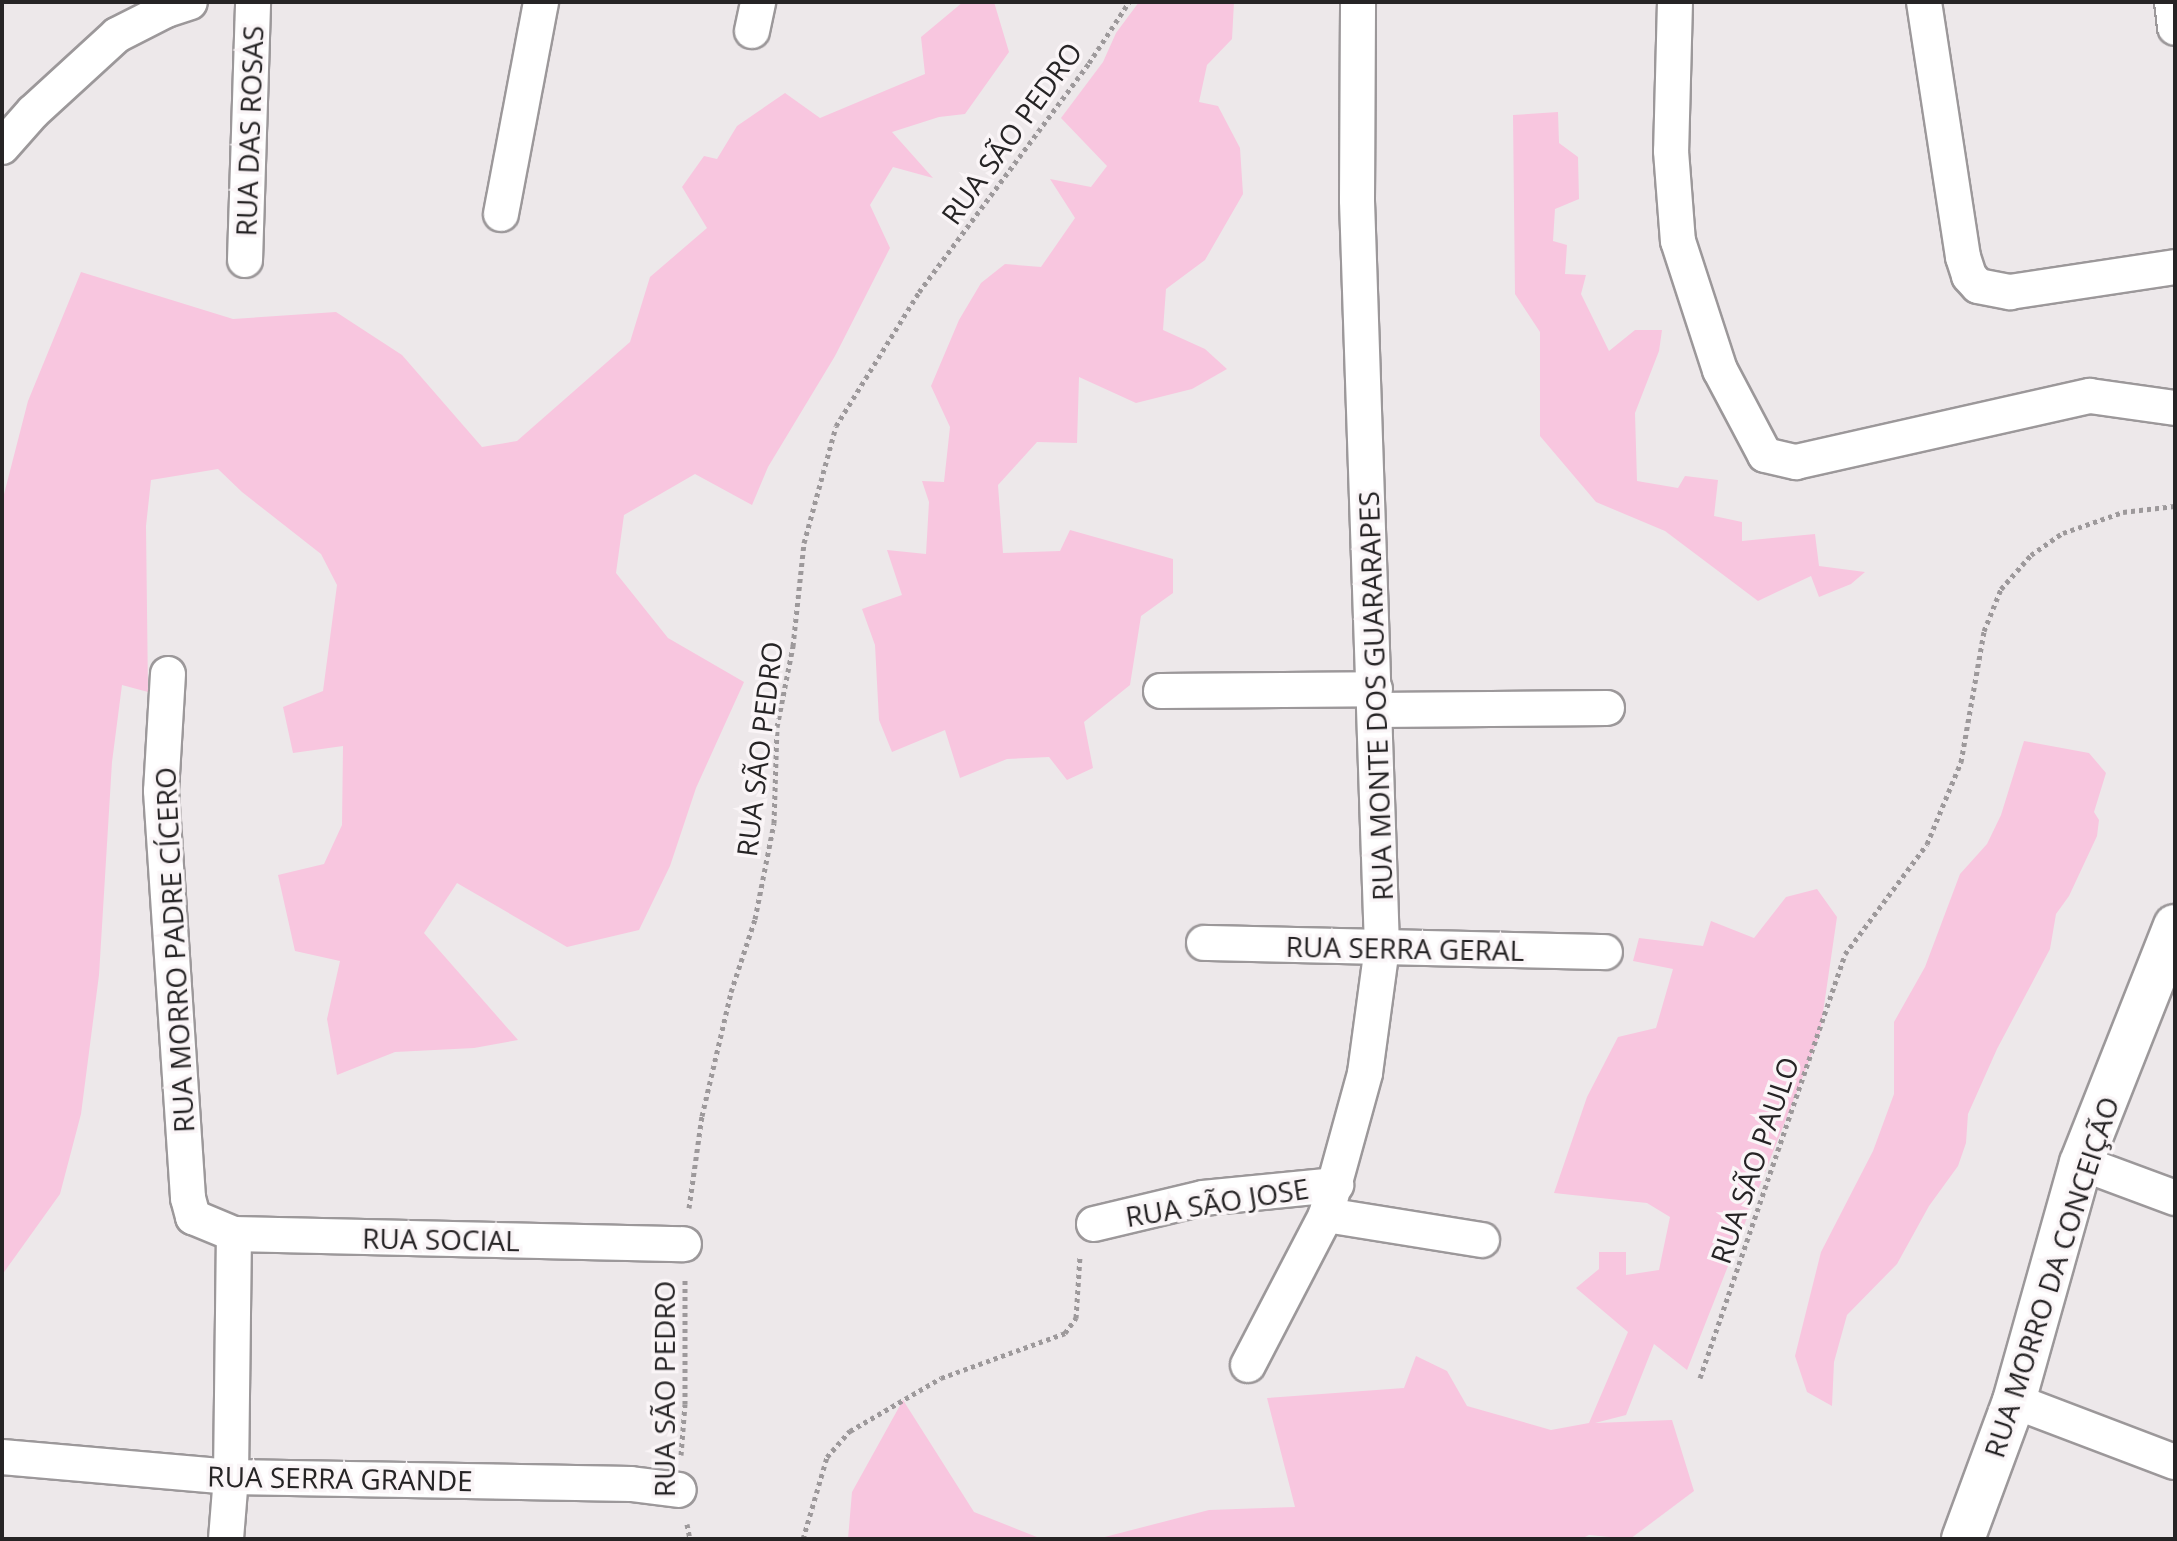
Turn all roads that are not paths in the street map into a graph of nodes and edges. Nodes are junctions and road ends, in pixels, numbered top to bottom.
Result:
1 (190, 2) edge
2 (253, 2) edge
3 (541, 2) edge
4 (1358, 2) edge
5 (1675, 2) edge
6 (1924, 2) edge
7 (2172, 2) edge
8 (2175, 28) edge
9 (2, 147) edge
10 (501, 214) dead end
11 (245, 260) dead end
12 (2175, 267) edge
13 (2175, 408) edge
14 (168, 674) dead end
15 (1161, 691) dead end
16 (1375, 699) junction
17 (1607, 708) dead end
18 (2175, 926) edge
19 (1204, 943) dead end
20 (1382, 947) junction
21 (1605, 952) dead end
22 (2081, 1163) junction
23 (2175, 1198) edge
24 (1331, 1200) junction
25 (200, 1221) joint
26 (1094, 1224) road end
27 (234, 1234) junction
28 (1482, 1240) dead end
29 (684, 1244) road end
30 (1248, 1365) dead end
31 (2014, 1401) junction
32 (2, 1457) edge
33 (2175, 1462) edge
34 (231, 1477) junction
35 (679, 1490) road end
36 (226, 1539) edge
37 (1963, 1539) edge

1 - 9 street
2 - 11 street, RUA DAS ROSAS
3 - 10 street
4 - 16 street, RUA MONTE DOS GUARARAPES
5 - 13 street
6 - 12 street
7 - 8 street
14 - 25 street, RUA MORRO PADRE CÍCERO
15 - 16 street
16 - 17 street
16 - 20 street, RUA MONTE DOS GUARARAPES
18 - 22 street, RUA MORRO DA CONCEIÇÃO
19 - 20 street, RUA SERRA GERAL
20 - 21 street, RUA SERRA GERAL
20 - 24 street, RUA MONTE DOS GUARARAPES
22 - 23 street
22 - 31 street, RUA MORRO DA CONCEIÇÃO
24 - 26 street, RUA SÃO JOSE
24 - 28 street, RUA SÃO JOSE
24 - 30 street, RUA MONTE DOS GUARARAPES
25 - 27 street, RUA SOCIAL
27 - 29 street, RUA SOCIAL
27 - 34 street
31 - 33 street
31 - 37 street, RUA MORRO DA CONCEIÇÃO
32 - 34 street, RUA SERRA GRANDE
34 - 35 street, RUA SERRA GRANDE
34 - 36 street

